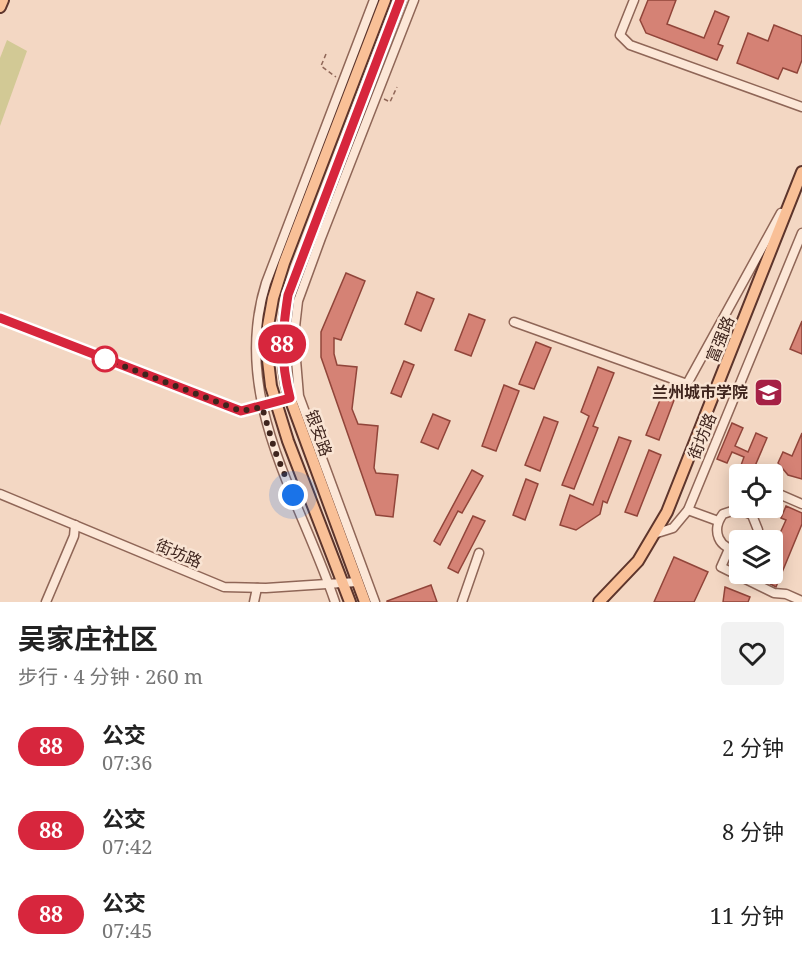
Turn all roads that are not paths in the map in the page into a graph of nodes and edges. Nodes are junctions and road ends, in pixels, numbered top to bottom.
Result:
1 (3, 0) edge
2 (374, 0) edge
3 (385, 0) edge
4 (400, 0) edge
5 (414, 0) edge
6 (634, 0) edge
7 (0, 7) edge
8 (802, 107) edge
9 (802, 171) edge
10 (802, 233) edge
11 (0, 318) edge
12 (514, 322) dead end
13 (294, 397) junction
14 (275, 404) junction
15 (262, 407) junction
16 (0, 494) edge
17 (783, 496) edge
18 (802, 504) edge
19 (688, 510) junction
20 (729, 510) edge
21 (718, 521) junction
22 (75, 525) junction
23 (654, 534) junction
24 (729, 549) joint
25 (479, 553) dead end
26 (729, 571) edge
27 (357, 582) junction
28 (342, 583) junction
29 (329, 584) junction
30 (756, 584) edge
31 (257, 588) junction
32 (802, 601) edge
33 (46, 602) edge
34 (254, 602) edge
35 (335, 602) edge
36 (350, 602) edge
37 (365, 602) edge
38 (375, 602) edge
39 (462, 602) edge
40 (599, 602) edge

1 - 7 main road
2 - 15 street
3 - 14 main road, 银安路
4 - 13 main road, 银安路
5 - 13 street
6 - 8 street
9 - 12 street
9 - 23 main road, 富强路
10 - 19 street, 街坊路
11 - 15 street
13 - 14 street
13 - 27 main road, 银安路
13 - 38 street
14 - 15 street
14 - 28 main road, 银安路
15 - 29 street
16 - 22 street, 街坊路
17 - 18 street
19 - 21 street
19 - 23 street, 街坊路
20 - 21 street
21 - 24 street
22 - 31 street, 街坊路
22 - 33 street
23 - 40 main road, 富强路
24 - 26 street
25 - 39 street
27 - 28 street, 街坊路
27 - 37 main road, 银安路
28 - 29 street, 街坊路
28 - 36 main road, 银安路
29 - 31 street, 街坊路
29 - 35 street
30 - 32 street
31 - 34 street

